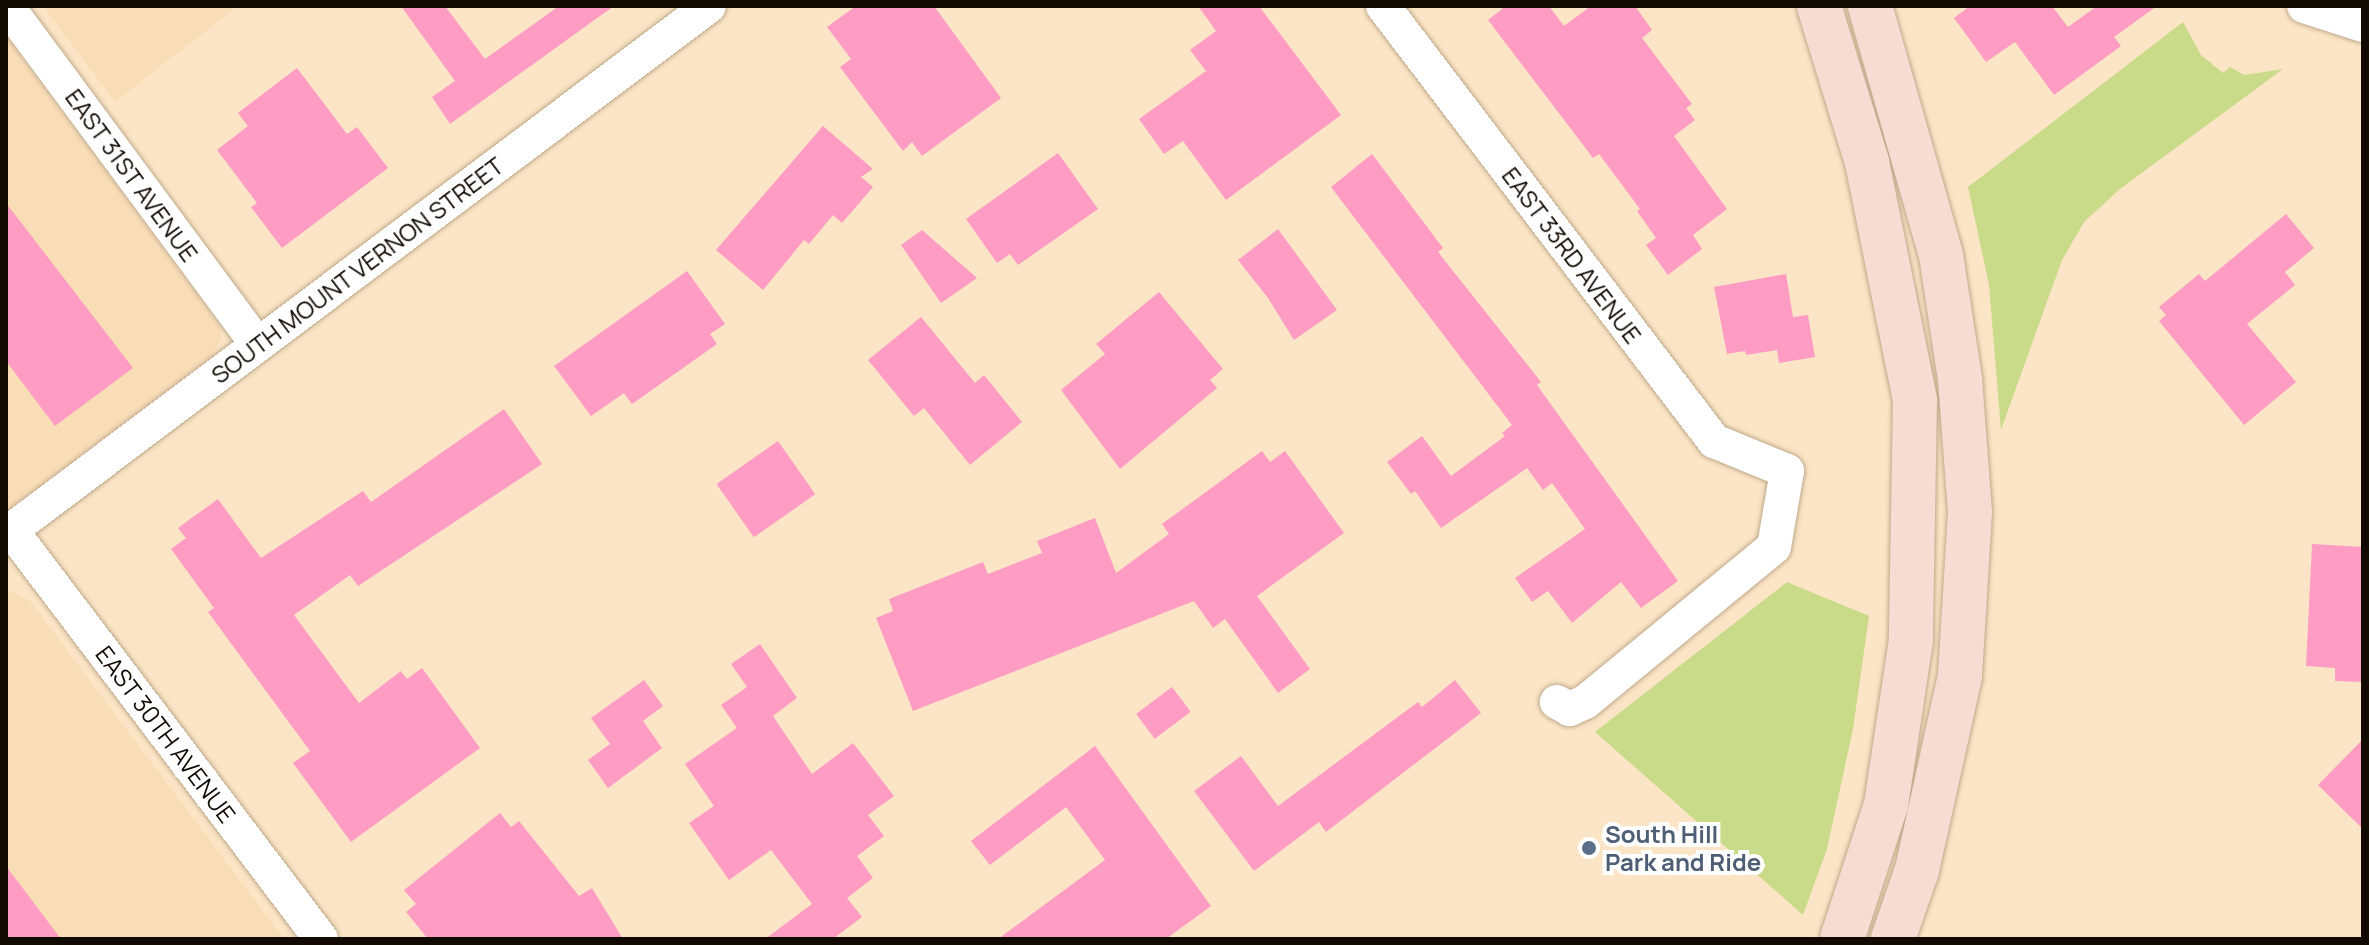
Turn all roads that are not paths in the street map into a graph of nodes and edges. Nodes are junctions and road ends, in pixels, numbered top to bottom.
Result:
1 (7, 6) edge
2 (1383, 6) edge
3 (1819, 6) edge
4 (1870, 6) edge
5 (2304, 6) edge
6 (697, 10) edge
7 (2363, 25) edge
8 (257, 344) junction
9 (9, 532) edge
10 (1557, 702) dead end
11 (321, 939) edge
12 (1842, 939) edge
13 (1893, 939) edge

1 - 8 street, EAST 31ST AVENUE
2 - 10 street, EAST 33RD AVENUE
3 - 12 main road
4 - 13 main road
5 - 7 street
6 - 8 street, SOUTH MOUNT VERNON STREET
8 - 9 street, SOUTH MOUNT VERNON STREET
9 - 11 street, EAST 30TH AVENUE

